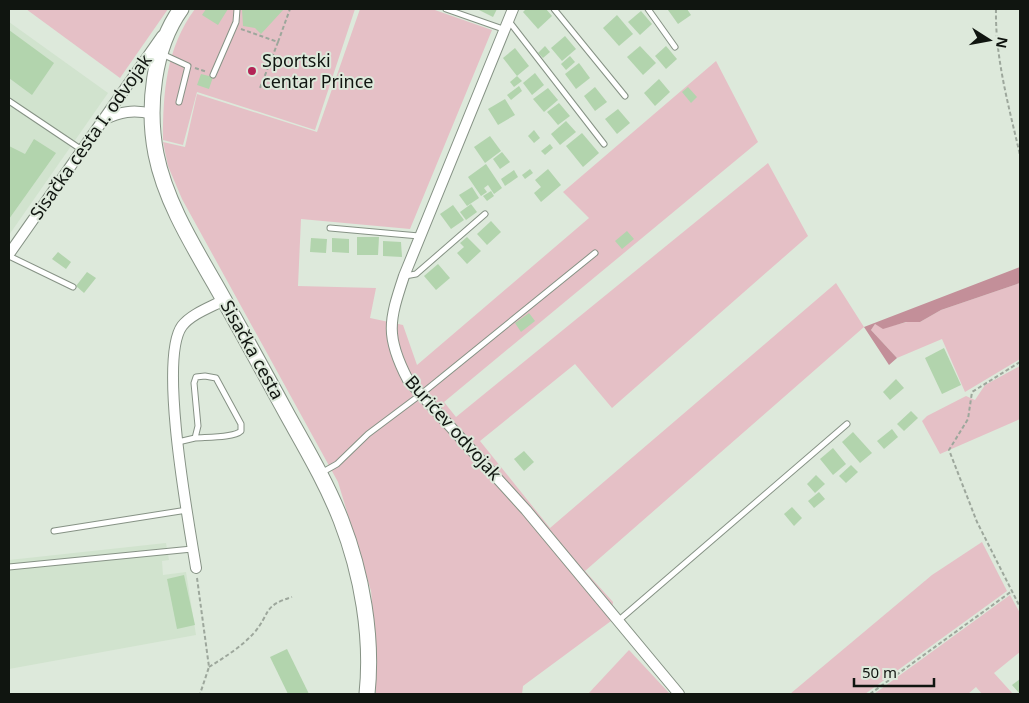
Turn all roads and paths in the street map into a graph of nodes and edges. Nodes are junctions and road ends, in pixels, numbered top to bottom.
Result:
1 (237, 9) edge
2 (290, 9) edge
3 (446, 9) edge
4 (513, 9) edge
5 (554, 9) edge
6 (648, 9) edge
7 (996, 9) edge
8 (177, 14) edge
9 (506, 25) junction
10 (246, 31) dead end
11 (278, 42) junction
12 (675, 47) dead end
13 (161, 54) junction
14 (188, 66) junction
15 (212, 75) joint
16 (260, 88) dead end
17 (625, 96) dead end
18 (9, 101) edge
19 (179, 102) dead end
20 (152, 114) junction
21 (103, 120) junction
22 (604, 144) dead end
23 (82, 150) junction
24 (1020, 155) edge
25 (485, 214) dead end
26 (330, 228) dead end
27 (419, 236) junction
28 (595, 253) dead end
29 (9, 255) edge
30 (404, 276) junction
31 (73, 287) dead end
32 (224, 300) junction
33 (1020, 362) edge
34 (420, 396) junction
35 (846, 424) dead end
36 (195, 438) junction
37 (178, 442) junction
38 (320, 474) junction
39 (187, 510) junction
40 (54, 531) dead end
41 (193, 549) junction
42 (9, 568) edge
43 (196, 568) joint
44 (1012, 591) junction
45 (292, 597) dead end
46 (1020, 607) edge
47 (618, 621) junction
48 (209, 666) junction
49 (200, 694) edge
50 (367, 694) edge
51 (680, 694) edge
52 (870, 694) edge

1 - 15 lane
2 - 11 path
3 - 9 lane
4 - 9 street, Burićev odvojak
5 - 17 lane
6 - 12 lane
7 - 24 path
8 - 13 main road, Sisačka cesta
8 - 21 street, Sisačka cesta I. odvojak
9 - 22 lane
9 - 27 street, Burićev odvojak
10 - 11 path
11 - 16 path
13 - 14 lane
13 - 20 main road, Sisačka cesta
14 - 15 path
14 - 19 lane
18 - 23 lane
20 - 21 street
20 - 32 main road, Sisačka cesta
21 - 23 street, Sisačka cesta I. odvojak
23 - 29 street, Sisačka cesta I. odvojak
25 - 30 lane
26 - 27 lane
27 - 30 street, Burićev odvojak
28 - 34 lane
29 - 31 lane
30 - 34 street, Burićev odvojak
32 - 37 street
32 - 38 main road, Sisačka cesta
33 - 44 path
34 - 38 lane
34 - 47 street, Burićev odvojak
35 - 47 lane
36 - 36 lane
36 - 37 lane
37 - 39 street
38 - 50 main road, Sisačka cesta
39 - 40 lane
39 - 41 street
41 - 42 lane
41 - 43 street
43 - 48 path
44 - 46 path
44 - 52 path
45 - 48 path
47 - 51 street, Burićev odvojak
48 - 49 path

